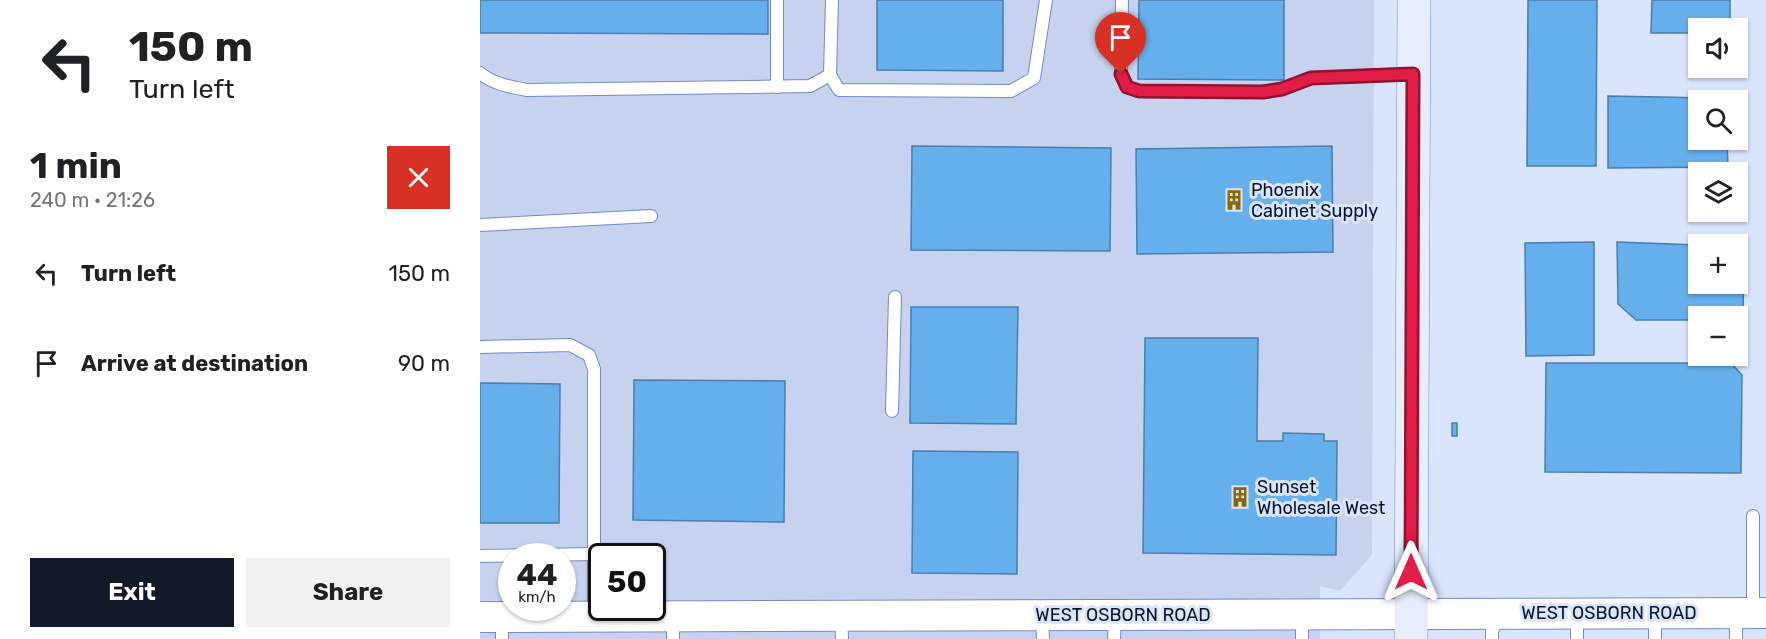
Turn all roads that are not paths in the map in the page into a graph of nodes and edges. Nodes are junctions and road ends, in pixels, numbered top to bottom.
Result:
1 (777, 0) edge
2 (832, 0) edge
3 (1046, 0) edge
4 (1122, 0) edge
5 (1414, 0) edge
6 (480, 73) edge
7 (1413, 74) junction
8 (830, 75) junction
9 (777, 87) junction
10 (651, 216) dead end
11 (480, 225) edge
12 (894, 297) dead end
13 (480, 347) edge
14 (892, 411) dead end
15 (1754, 516) dead end
16 (595, 543) edge
17 (588, 554) edge
18 (480, 556) edge
19 (588, 617) edge
20 (1748, 619) edge
21 (623, 621) edge
22 (494, 625) edge
23 (1302, 626) edge
24 (1411, 626) edge
25 (1497, 626) edge
26 (1577, 626) edge
27 (1655, 626) edge
28 (1042, 627) edge
29 (1115, 627) edge
30 (673, 628) edge
31 (842, 628) edge

1 - 9 lane
2 - 8 lane
3 - 8 lane
4 - 7 lane
5 - 7 main road
6 - 9 lane
7 - 24 main road
8 - 9 lane
10 - 11 lane
12 - 14 lane
13 - 16 lane
15 - 20 lane
17 - 18 lane
19 - 22 street, WEST OSBORN ROAD
20 - 27 street, WEST OSBORN ROAD
21 - 30 street, WEST OSBORN ROAD
23 - 24 street, WEST OSBORN ROAD
23 - 29 street, WEST OSBORN ROAD
24 - 25 street, WEST OSBORN ROAD
25 - 26 street, WEST OSBORN ROAD
26 - 27 street, WEST OSBORN ROAD
28 - 29 street, WEST OSBORN ROAD
28 - 31 street, WEST OSBORN ROAD
30 - 31 street, WEST OSBORN ROAD

